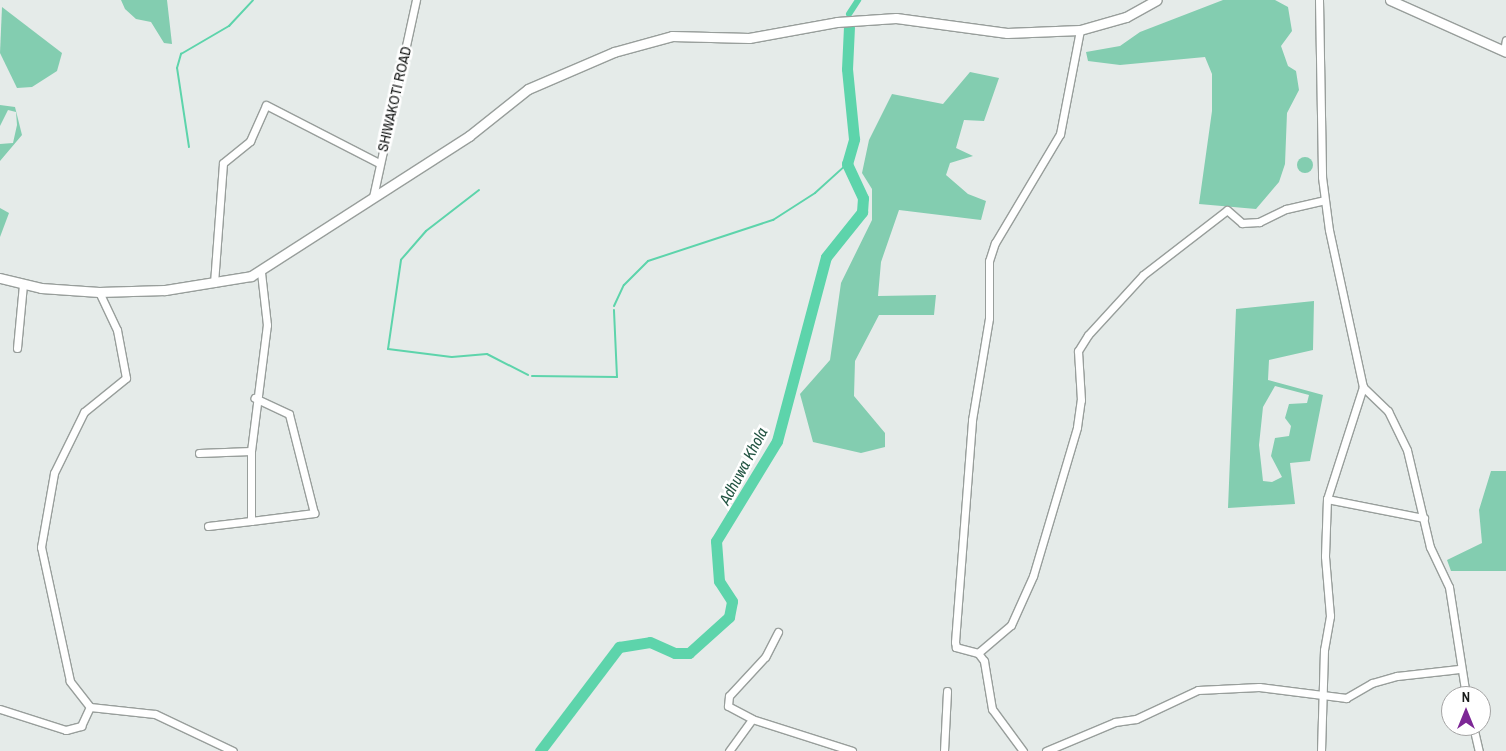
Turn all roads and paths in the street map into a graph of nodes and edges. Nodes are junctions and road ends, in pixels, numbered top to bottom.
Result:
1 (416, 0) edge
2 (1157, 0) edge
3 (1319, 0) edge
4 (1390, 0) edge
5 (1080, 30) junction
6 (1506, 40) edge
7 (1505, 52) edge
8 (379, 162) junction
9 (373, 197) junction
10 (1324, 200) junction
11 (261, 272) junction
12 (0, 278) edge
13 (214, 283) junction
14 (23, 285) junction
15 (100, 292) junction
16 (17, 348) dead end
17 (1363, 387) junction
18 (255, 398) junction
19 (251, 451) junction
20 (199, 453) dead end
21 (1327, 499) junction
22 (1424, 518) junction
23 (251, 521) junction
24 (208, 526) dead end
25 (778, 632) dead end
26 (978, 653) junction
27 (1459, 669) junction
28 (1463, 686) edge
29 (947, 691) dead end
30 (1324, 697) junction
31 (90, 707) junction
32 (0, 709) edge
33 (752, 719) junction
34 (1475, 736) edge
35 (824, 748) edge
36 (233, 751) edge
37 (729, 751) edge
38 (852, 751) edge
39 (944, 751) edge
40 (1023, 751) edge
41 (1046, 751) edge
42 (1321, 751) edge
43 (1479, 751) edge

1 - 8 street, SHIWAKOTI ROAD
2 - 5 street
3 - 10 street
4 - 7 street
5 - 9 street
5 - 26 street
6 - 7 street
8 - 9 street, SHIWAKOTI ROAD
8 - 13 street
9 - 11 street
10 - 17 street
10 - 26 street
11 - 13 street
11 - 18 street
12 - 14 street
13 - 15 street
14 - 15 street
14 - 16 street
15 - 31 street
17 - 21 street
17 - 22 street
18 - 19 street
18 - 23 street
19 - 20 street
19 - 23 street
21 - 22 street
21 - 30 street
22 - 27 street
23 - 24 street
25 - 33 street
26 - 40 street
27 - 28 street
27 - 30 street
29 - 39 street
30 - 41 street
30 - 42 street
31 - 32 street
31 - 36 street
33 - 35 street
33 - 37 street
34 - 43 street
35 - 38 street

